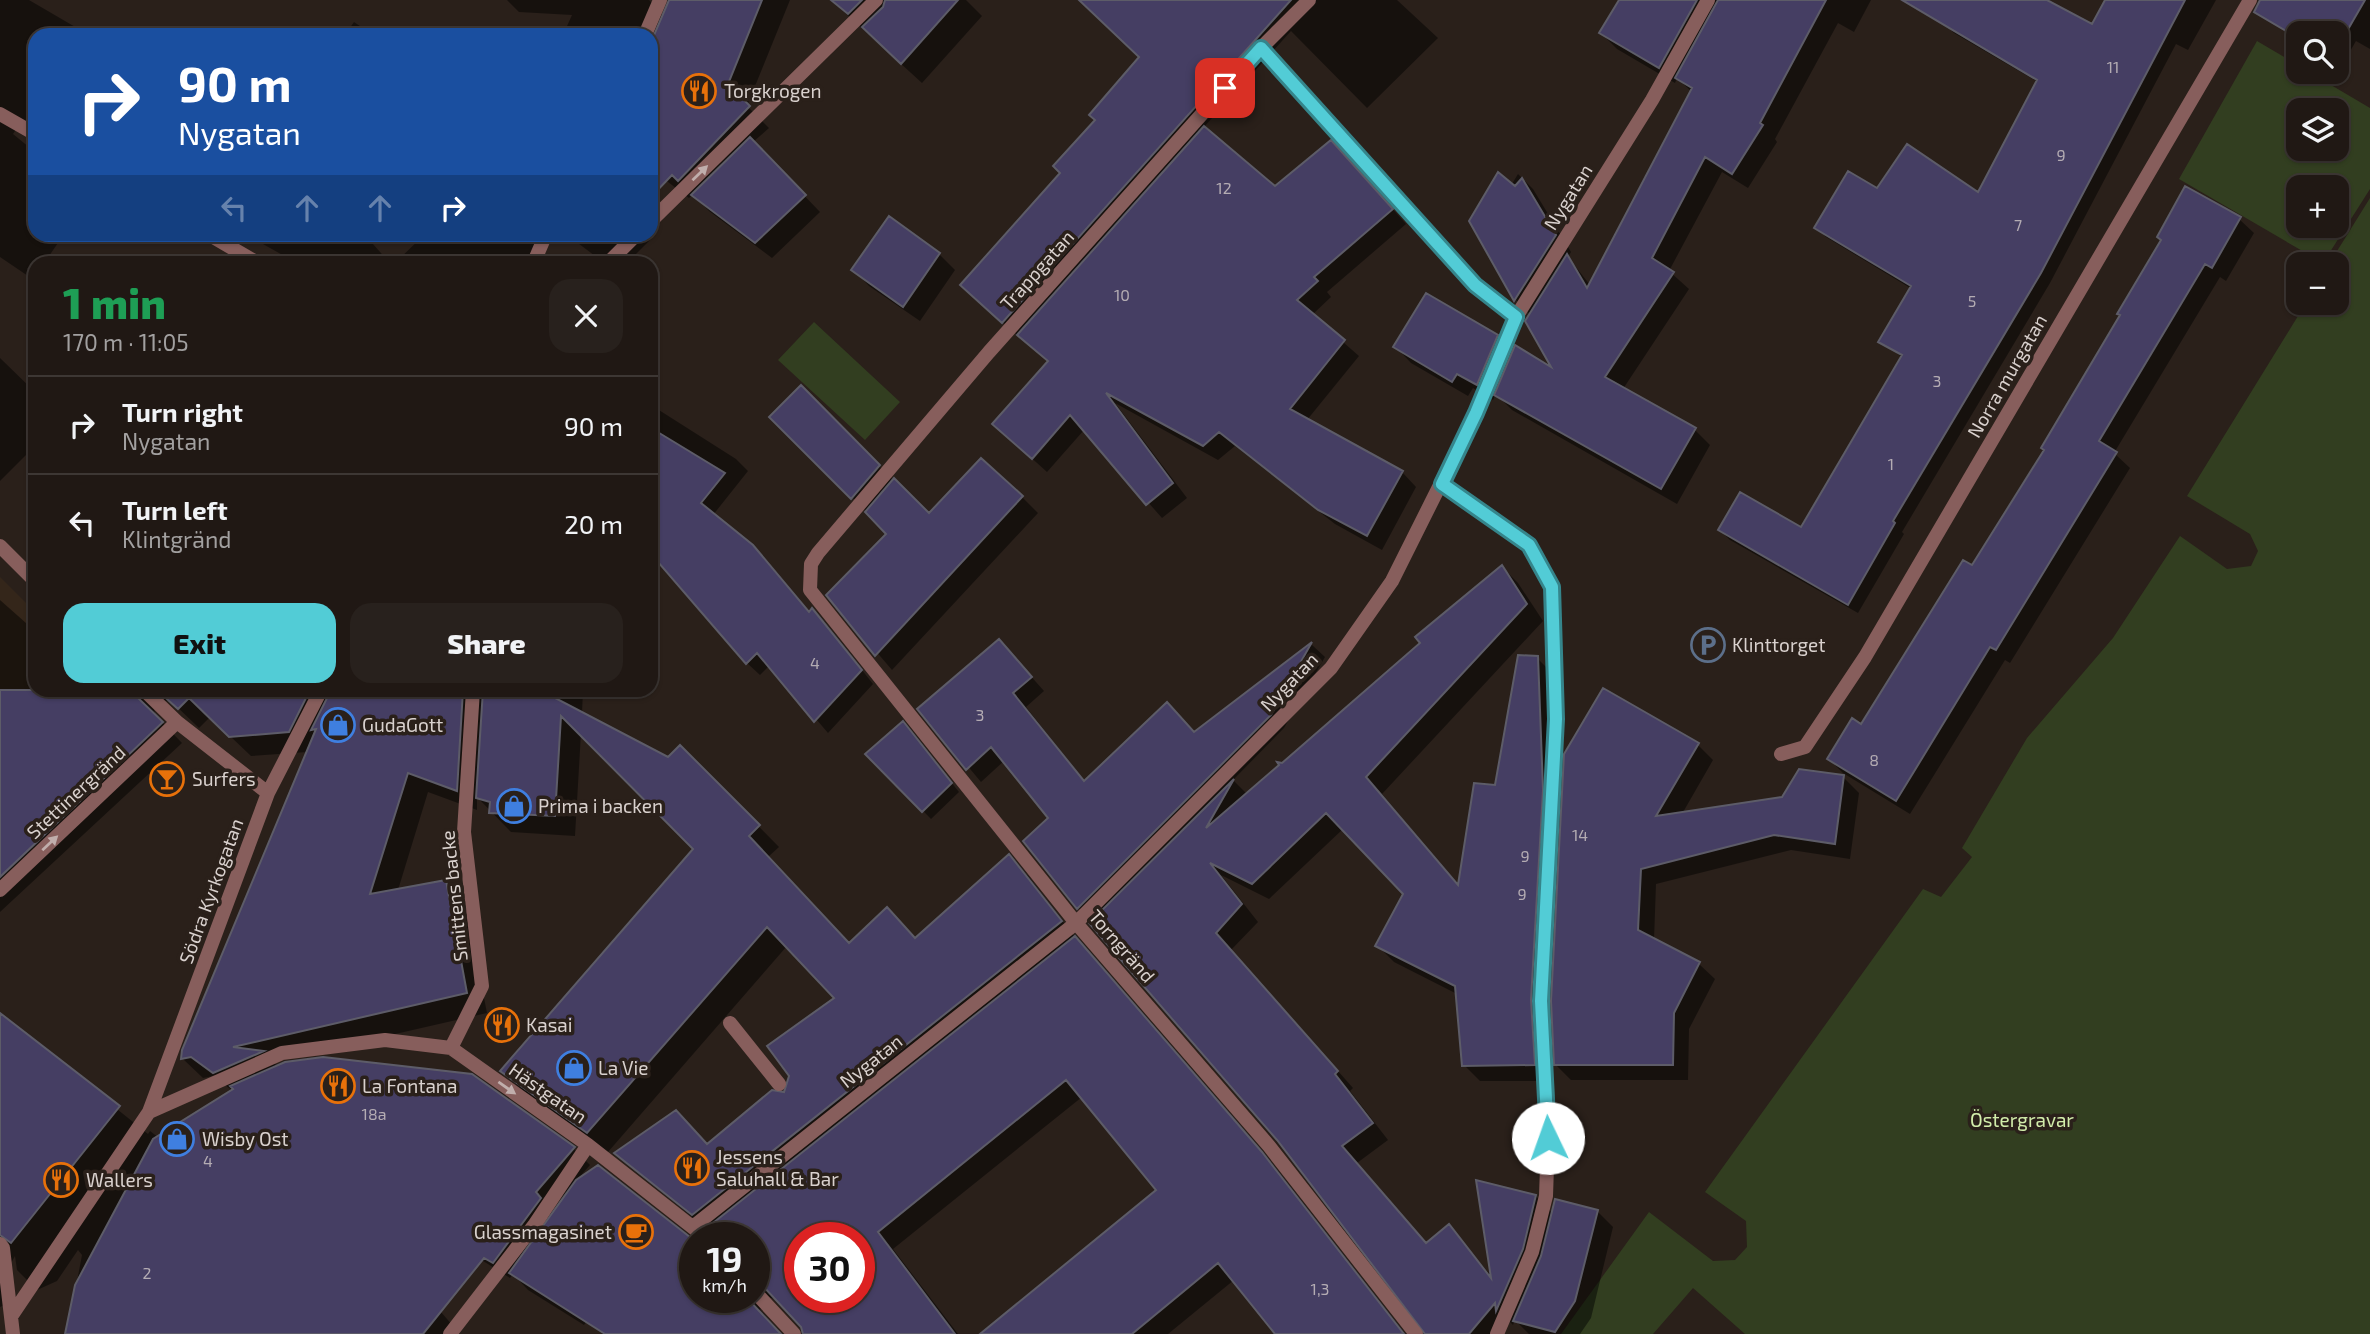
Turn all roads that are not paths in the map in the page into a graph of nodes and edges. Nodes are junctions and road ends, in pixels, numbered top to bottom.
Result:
1 (660, 0) edge
2 (876, 0) edge
3 (1309, 0) edge
4 (1708, 0) edge
5 (2250, 0) edge
6 (648, 28) edge
7 (1261, 48) junction
8 (0, 114) edge
9 (28, 130) edge
10 (658, 214) edge
11 (222, 242) edge
12 (630, 242) edge
13 (246, 256) edge
14 (615, 256) edge
15 (1516, 317) junction
16 (1442, 484) junction
17 (0, 546) edge
18 (28, 574) edge
19 (808, 578) joint
20 (151, 697) edge
21 (317, 697) edge
22 (473, 697) edge
23 (177, 722) junction
24 (1781, 754) dead end
25 (268, 793) junction
26 (0, 890) edge
27 (1076, 923) junction
28 (730, 1023) dead end
29 (451, 1048) junction
30 (779, 1084) dead end
31 (149, 1112) junction
32 (588, 1145) junction
33 (689, 1222) edge
34 (699, 1222) edge
35 (0, 1244) edge
36 (770, 1308) edge
37 (4, 1317) edge
38 (13, 1334) edge
39 (450, 1334) edge
40 (794, 1334) edge
41 (1416, 1334) edge
42 (1497, 1334) edge

1 - 6 street
10 -> 2 street
3 - 7 street, Trappgatan
4 - 15 street, Nygatan
5 - 24 street, Norra murgatan
7 - 15 street
7 - 19 street, Trappgatan
8 - 9 street
11 - 13 street
12 - 14 street
15 - 16 street, Nygatan
16 - 27 street, Nygatan
16 - 42 street
17 - 18 street
19 - 27 street, Torngränd
20 - 23 street
21 - 25 street, Södra Kyrkogatan
22 - 29 street, Smittens backe
23 - 25 street
26 -> 23 street, Stettinergränd
25 - 31 street, Södra Kyrkogatan
27 - 34 street, Nygatan
27 - 41 street, Torngränd
28 - 30 street
29 - 31 street, Hästgatan
29 -> 32 street, Hästgatan
31 - 37 street, Södra Kyrkogatan
32 - 33 street, Hästgatan
32 - 39 street
35 - 37 street
36 - 40 street
37 - 38 street

